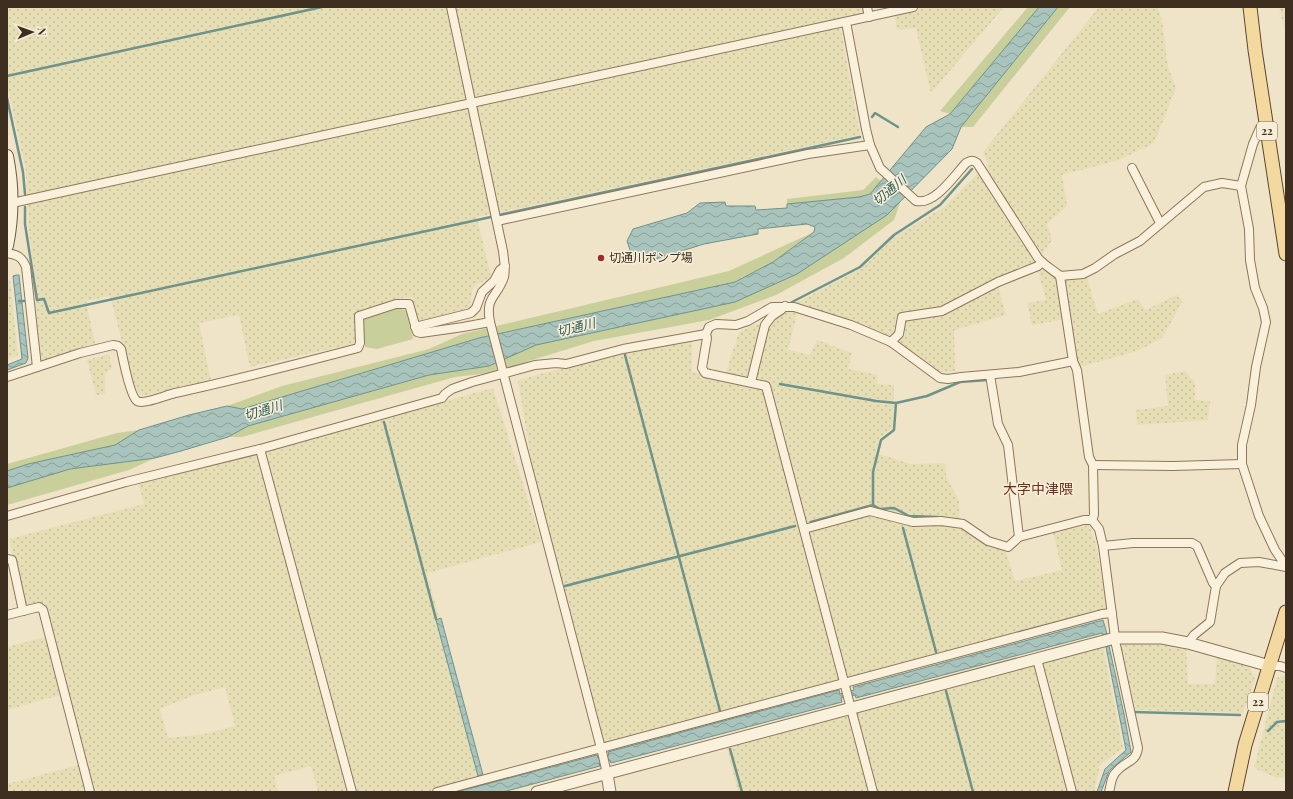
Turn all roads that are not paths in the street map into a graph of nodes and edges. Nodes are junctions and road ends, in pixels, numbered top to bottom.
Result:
1 (451, 7) edge
2 (866, 7) edge
3 (913, 7) edge
4 (1250, 7) edge
5 (869, 16) junction
6 (846, 22) junction
7 (472, 103) junction
8 (1266, 126) junction
9 (870, 144) junction
10 (7, 156) edge
11 (1132, 168) dead end
12 (1241, 186) junction
13 (12, 203) junction
14 (497, 221) junction
15 (1160, 223) junction
16 (7, 246) edge
17 (7, 253) edge
18 (1286, 254) edge
19 (1042, 262) junction
20 (505, 266) junction
21 (1060, 276) junction
22 (784, 306) junction
23 (490, 323) junction
24 (415, 327) junction
25 (706, 334) junction
26 (891, 342) junction
27 (1073, 362) junction
28 (37, 367) junction
29 (503, 373) junction
30 (990, 375) junction
31 (7, 377) edge
32 (751, 382) junction
33 (260, 449) junction
34 (1242, 464) junction
35 (1093, 465) junction
36 (7, 516) edge
37 (1092, 520) junction
38 (804, 529) junction
39 (1019, 537) junction
40 (1103, 546) junction
41 (7, 559) edge
42 (1286, 566) edge
43 (1216, 586) junction
44 (23, 611) junction
45 (1286, 612) edge
46 (1112, 614) junction
47 (7, 615) edge
48 (1115, 638) junction
49 (1188, 643) junction
50 (1038, 659) junction
51 (1270, 666) junction
52 (1286, 668) edge
53 (848, 695) junction
54 (603, 755) junction
55 (606, 774) junction
56 (90, 792) edge
57 (352, 792) edge
58 (437, 792) edge
59 (537, 792) edge
60 (610, 792) edge
61 (873, 792) edge
62 (1072, 792) edge
63 (1109, 792) edge
64 (1235, 792) edge

1 - 7 street
2 - 5 street
3 - 5 street
4 - 8 main road, 22
5 - 6 street
6 - 7 street
6 - 9 street
7 - 13 street
7 - 14 street
8 - 12 street
8 - 18 main road, 22
9 - 14 street
9 - 19 street
10 - 13 main road
11 - 15 street
12 - 15 street
12 - 34 street
13 - 16 main road
14 - 20 street
15 - 21 street
17 - 28 street
19 - 21 street
19 - 26 street
20 - 23 street
20 - 24 street
21 - 27 street
22 - 25 street
22 - 26 street
22 - 32 street
23 - 24 street
23 - 29 street
24 - 28 street
25 - 29 street
25 - 32 street
26 - 30 street
27 - 30 street
27 - 35 street
28 - 31 street
29 - 33 street
29 - 54 street
30 - 39 street
32 - 38 street
33 - 36 street
33 - 57 street
34 - 35 street
34 - 42 street
35 - 37 street
37 - 39 street
37 - 40 street
38 - 39 street
38 - 53 street
40 - 43 street
40 - 46 street
41 - 44 street
42 - 43 street
43 - 49 street
44 - 47 street
44 - 56 street
45 - 51 main road, 22
46 - 48 street
46 - 53 street
48 - 49 street
48 - 50 street
48 - 63 street
49 - 51 street
50 - 53 street
50 - 62 street
51 - 52 street
51 - 64 main road, 22
53 - 54 street
53 - 55 street
53 - 61 street
54 - 55 street
54 - 58 street
55 - 59 street
55 - 60 street

